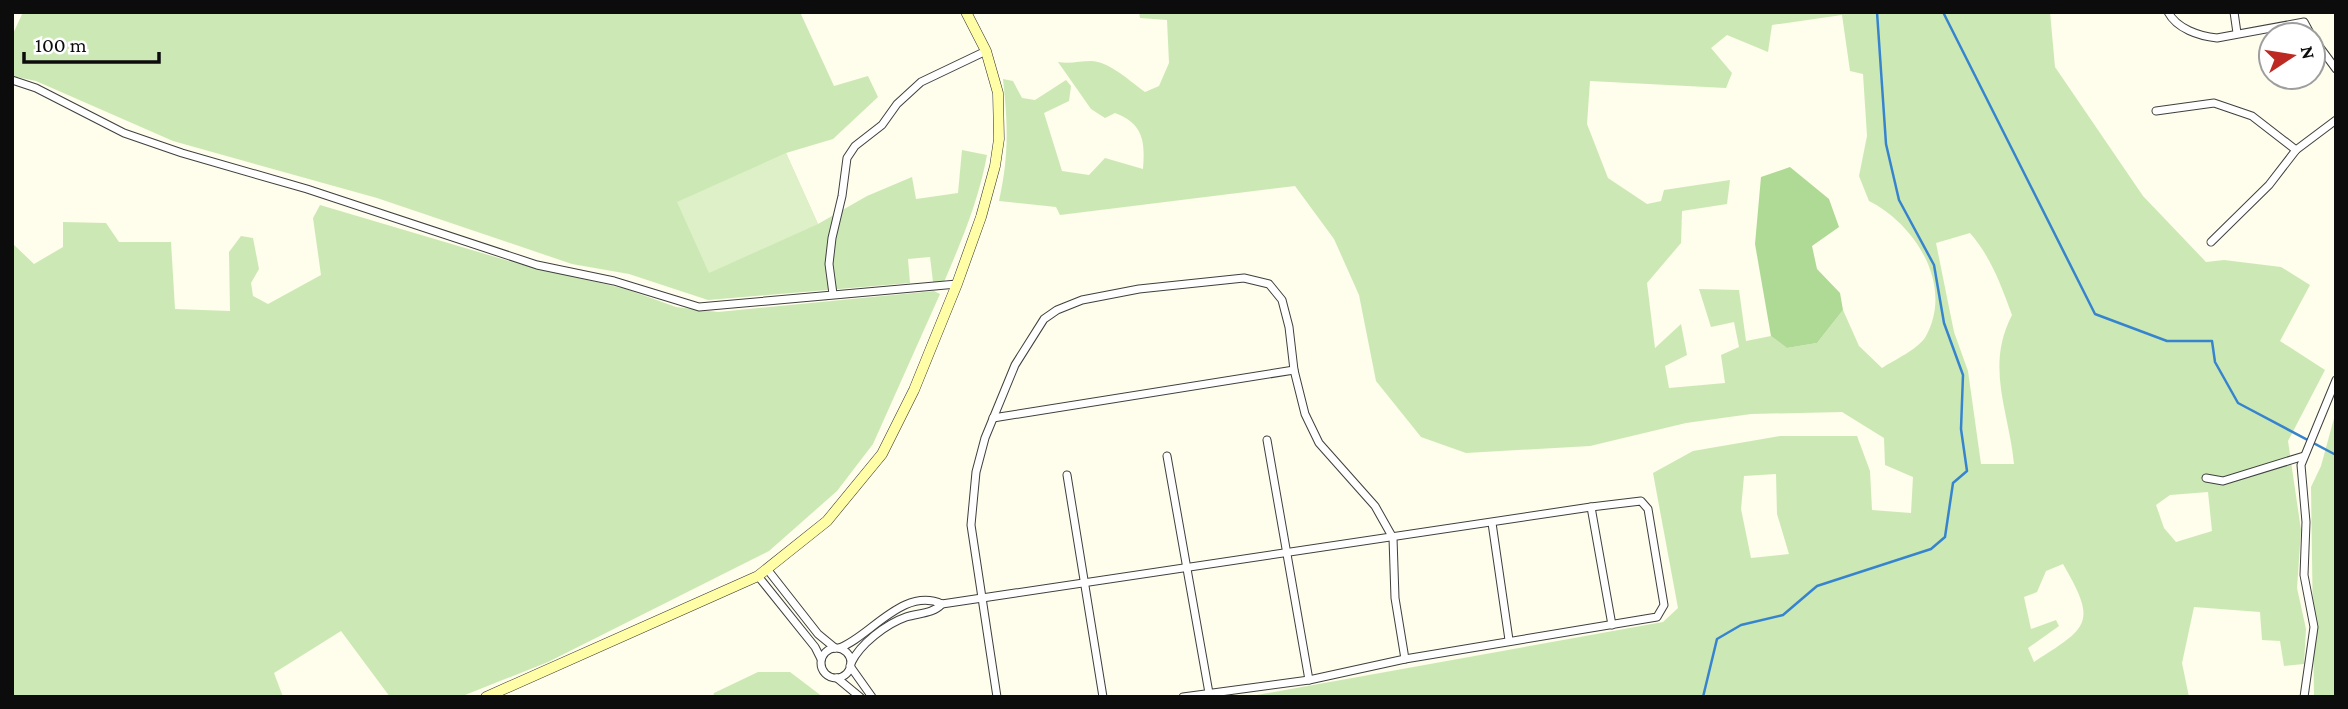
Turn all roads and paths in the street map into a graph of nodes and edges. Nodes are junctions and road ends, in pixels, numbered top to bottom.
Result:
1 (966, 12) edge
2 (2168, 12) edge
3 (2234, 12) edge
4 (2257, 30) edge
5 (2237, 33) junction
6 (986, 51) junction
7 (12, 80) edge
8 (2156, 111) dead end
9 (2335, 119) edge
10 (2296, 150) junction
11 (2211, 242) dead end
12 (957, 284) junction
13 (833, 294) junction
14 (1294, 370) junction
15 (2336, 380) edge
16 (993, 418) junction
17 (1267, 440) dead end
18 (2305, 452) junction
19 (1167, 456) dead end
20 (1067, 475) dead end
21 (2206, 478) dead end
22 (1591, 507) junction
23 (1492, 523) junction
24 (1393, 538) junction
25 (1285, 553) junction
26 (1187, 567) junction
27 (763, 573) junction
28 (1082, 583) junction
29 (983, 598) junction
30 (942, 604) junction
31 (877, 621) junction
32 (1612, 625) junction
33 (884, 629) junction
34 (1508, 640) junction
35 (837, 648) junction
36 (821, 659) junction
37 (1405, 659) junction
38 (850, 665) junction
39 (837, 678) junction
40 (1309, 680) junction
41 (1209, 693) junction
42 (486, 697) edge
43 (860, 697) edge
44 (872, 697) edge
45 (997, 697) edge
46 (1103, 697) edge
47 (1182, 697) edge
48 (2304, 697) edge

1 - 6 street
2 - 5 street
3 - 5 street
4 - 5 street
6 - 12 street
6 - 13 street
7 - 13 street
8 - 10 street
9 - 10 street
10 - 11 street
12 - 13 street
12 - 27 street
14 - 16 street
14 - 16 street
14 - 24 street
15 - 18 street
16 - 29 street
17 - 25 street
18 - 21 street
18 - 48 street
19 - 26 street
20 - 28 street
22 - 23 street
22 - 32 street
22 - 32 street
23 - 24 street
23 - 34 street
24 - 25 street
24 - 37 street
25 - 26 street
25 - 40 street
26 - 28 street
26 - 41 street
27 - 35 street
27 - 36 street
27 - 42 street
28 - 29 street
28 - 46 street
29 - 30 street
29 - 45 street
30 - 31 street
30 - 33 street
31 - 33 street
31 - 35 street
32 - 34 street
33 - 38 street
34 - 37 street
35 - 36 street
35 - 38 street
36 - 39 street
37 - 40 street
38 - 39 street
38 - 44 street
39 - 43 street
40 - 41 street
41 - 47 street

